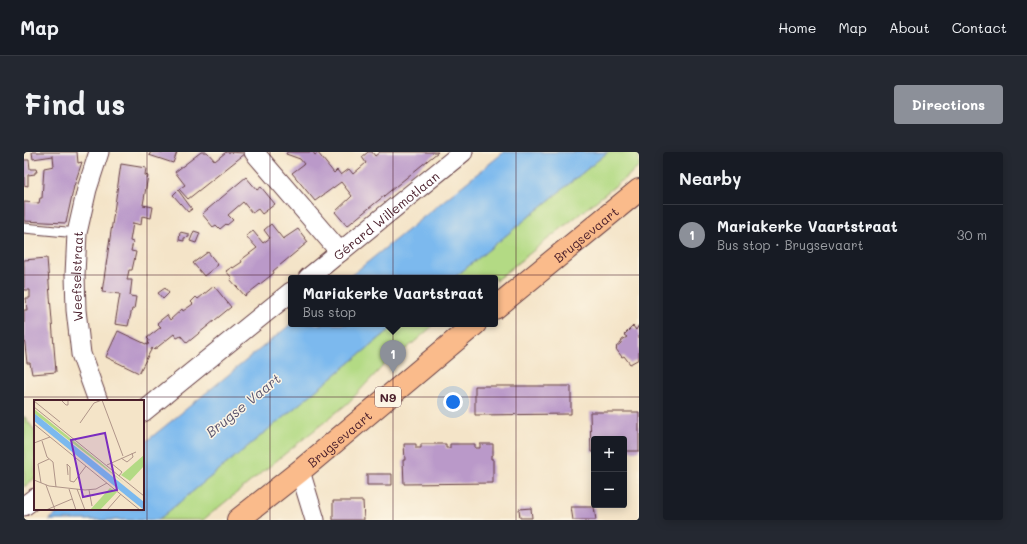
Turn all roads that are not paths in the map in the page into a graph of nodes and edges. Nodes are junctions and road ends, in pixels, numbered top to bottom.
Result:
1 (99, 152) edge
2 (254, 152) edge
3 (463, 152) edge
4 (639, 190) edge
5 (24, 228) edge
6 (78, 232) junction
7 (340, 252) junction
8 (312, 275) edge
9 (288, 294) edge
10 (498, 306) edge
11 (471, 327) edge
12 (98, 400) edge
13 (144, 411) edge
14 (300, 471) junction
15 (34, 499) edge
16 (24, 506) edge
17 (238, 520) edge
18 (315, 520) edge

1 - 6 street, Weefselstraat
2 - 7 street
3 - 7 street, Gérard Willemotlaan
4 - 10 main road, Brugsevaart
5 - 6 lane
6 - 12 street, Weefselstraat
7 - 8 street, Gérard Willemotlaan
9 - 13 street
11 - 14 main road, Brugsevaart / N9
14 - 17 main road, Brugsevaart / N9
14 - 18 street
15 - 16 street

